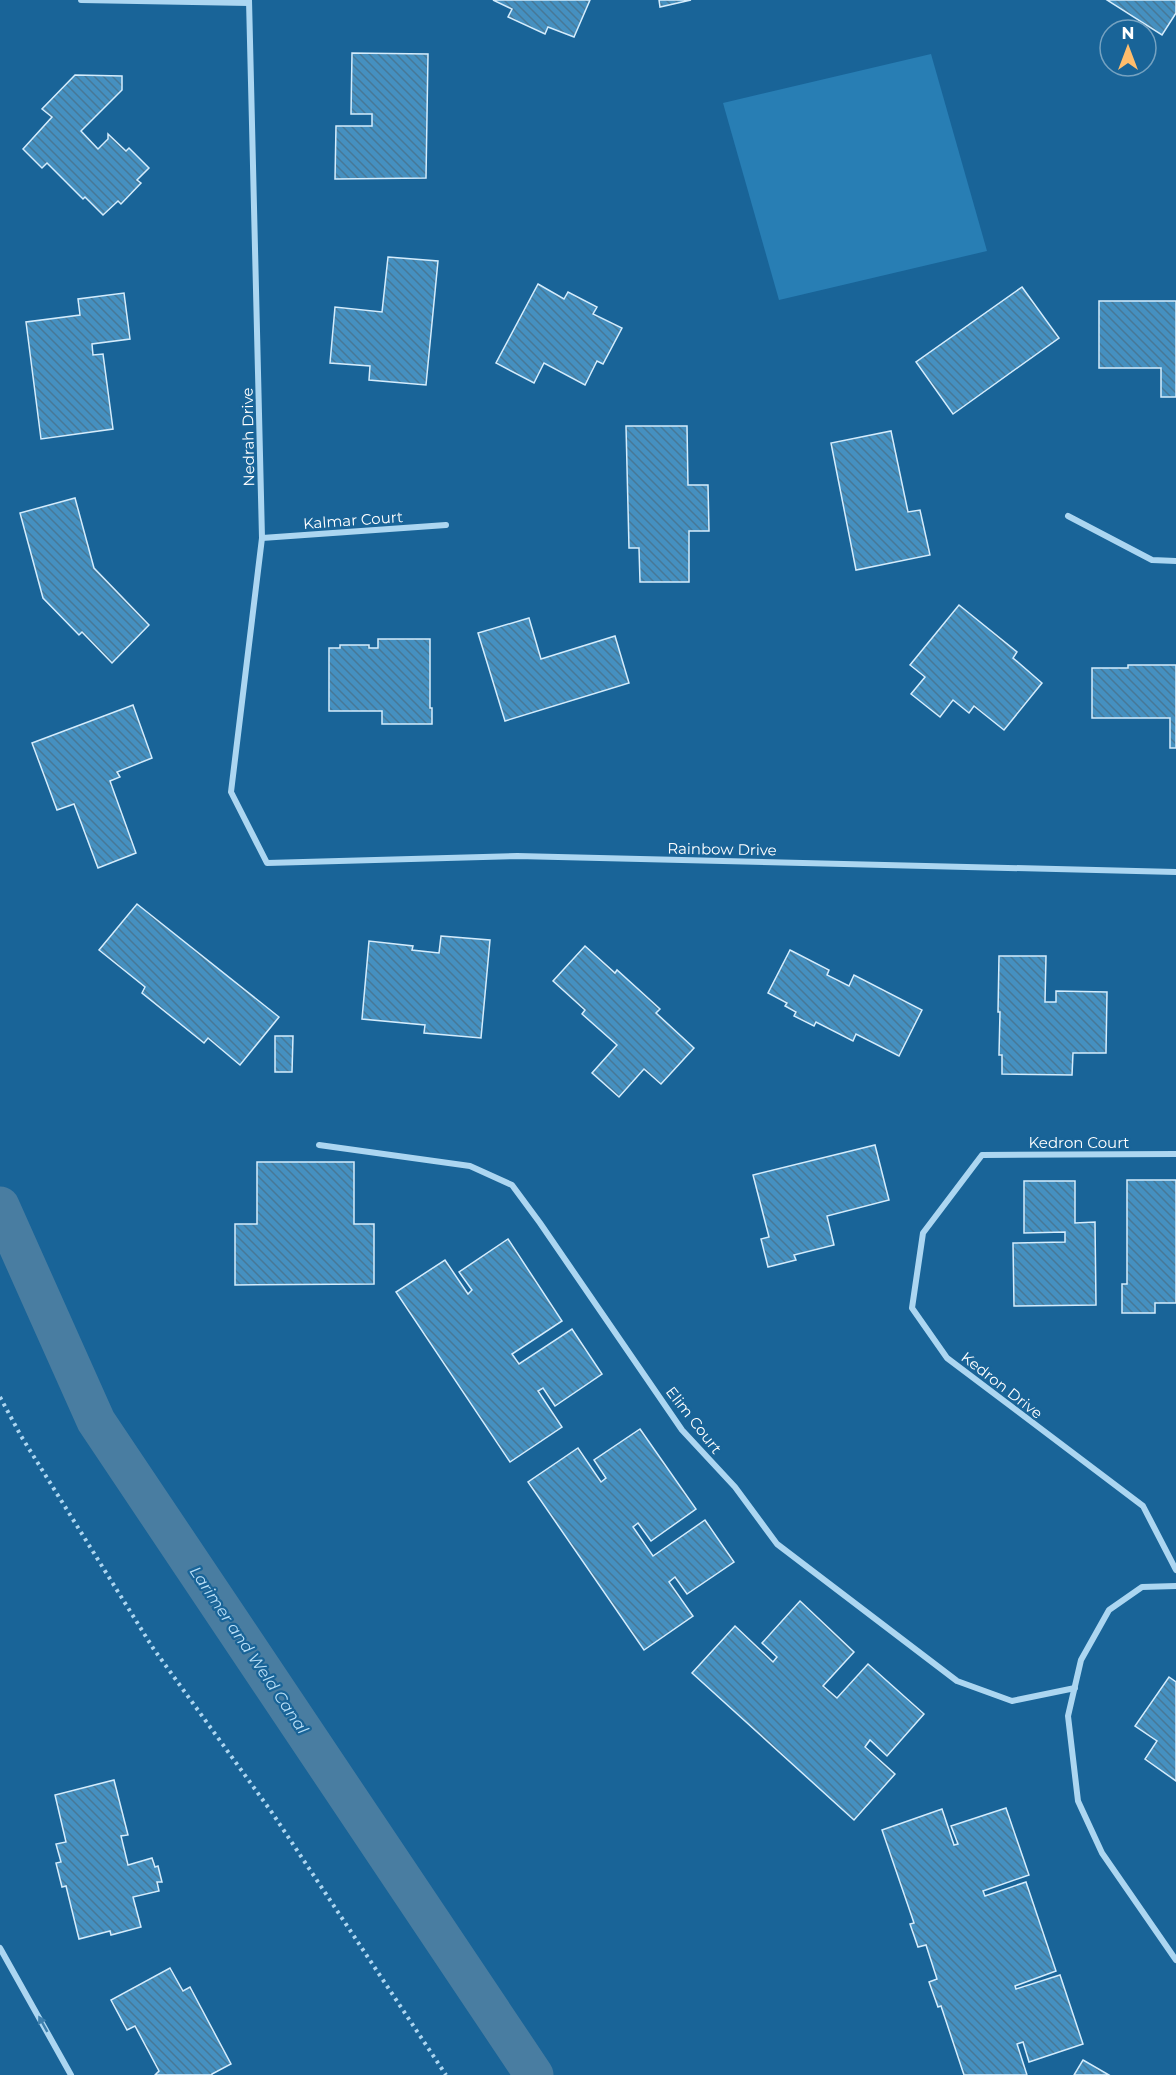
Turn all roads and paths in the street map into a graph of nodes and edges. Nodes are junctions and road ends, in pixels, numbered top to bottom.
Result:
1 (81, 0) edge
2 (249, 1) edge
3 (1068, 516) dead end
4 (446, 525) dead end
5 (262, 538) junction
6 (1176, 561) edge
7 (267, 863) joint
8 (1176, 872) edge
9 (319, 1144) dead end
10 (1176, 1154) edge
11 (982, 1155) joint
12 (0, 1397) edge
13 (1176, 1570) edge
14 (1176, 1586) edge
15 (1075, 1688) junction
16 (0, 1948) edge
17 (1176, 1960) edge
18 (71, 2075) edge
19 (446, 2075) edge

1 - 2 street
2 - 5 street, Nedrah Drive
3 - 6 street
4 - 5 street, Kalmar Court
5 - 7 street, Nedrah Drive
7 - 8 street, Rainbow Drive
9 - 15 street, Elim Court
10 - 11 street, Kedron Court
11 - 13 street, Kedron Drive
12 - 19 path
14 - 15 street
15 - 17 street
18 -> 16 street

